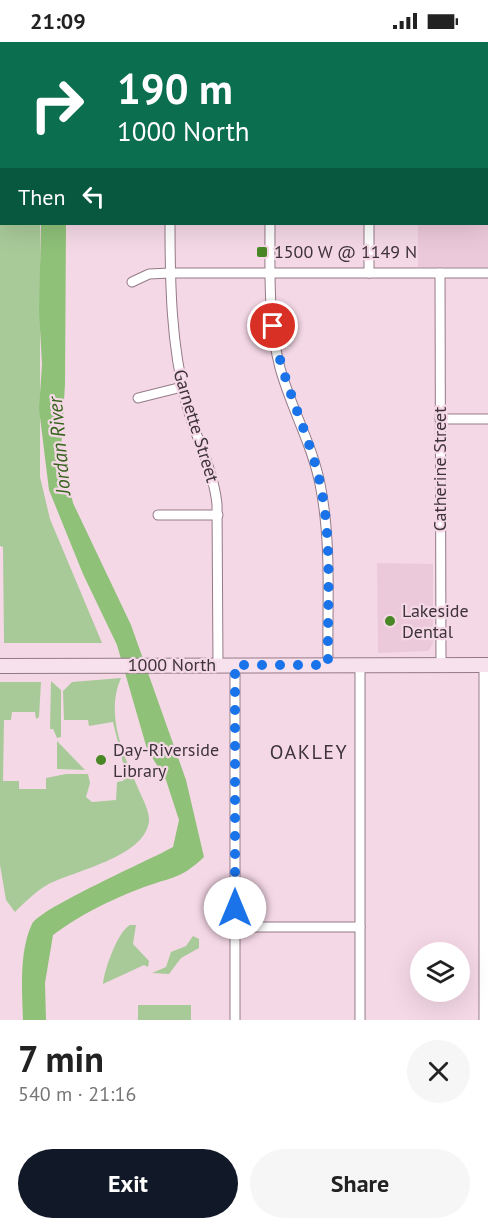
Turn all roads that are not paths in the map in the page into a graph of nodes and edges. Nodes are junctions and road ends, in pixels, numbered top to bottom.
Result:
1 (170, 225) edge
2 (270, 225) edge
3 (369, 225) edge
4 (170, 273) junction
5 (270, 273) junction
6 (369, 273) junction
7 (440, 273) junction
8 (488, 273) edge
9 (132, 282) dead end
10 (182, 387) junction
11 (138, 398) dead end
12 (440, 419) junction
13 (488, 419) edge
14 (158, 515) dead end
15 (218, 515) junction
16 (218, 665) junction
17 (235, 665) junction
18 (328, 665) junction
19 (360, 665) junction
20 (441, 665) junction
21 (486, 665) edge
22 (0, 666) edge
23 (235, 927) junction
24 (360, 927) junction
25 (235, 1020) edge
26 (360, 1020) edge
27 (484, 1020) edge

1 - 4 street, Garnette Street
2 - 5 street
3 - 6 street
4 - 5 street
4 - 9 street
4 - 10 street, Garnette Street
5 - 6 street
5 - 18 street
6 - 7 street
7 - 8 street
7 - 12 street, Catherine Street
10 - 11 street
10 - 15 street, Garnette Street
12 - 13 street
12 - 20 street, Catherine Street
14 - 15 street
15 - 16 street, Garnette Street
16 - 17 street, 1000 North
16 - 22 street, 1000 North
17 - 18 street, 1000 North
17 - 23 street
18 - 19 street, 1000 North
19 - 20 street, 1000 North
19 - 24 street
20 - 21 street, 1000 North
21 - 27 street
23 - 24 street
23 - 25 street
24 - 26 street

